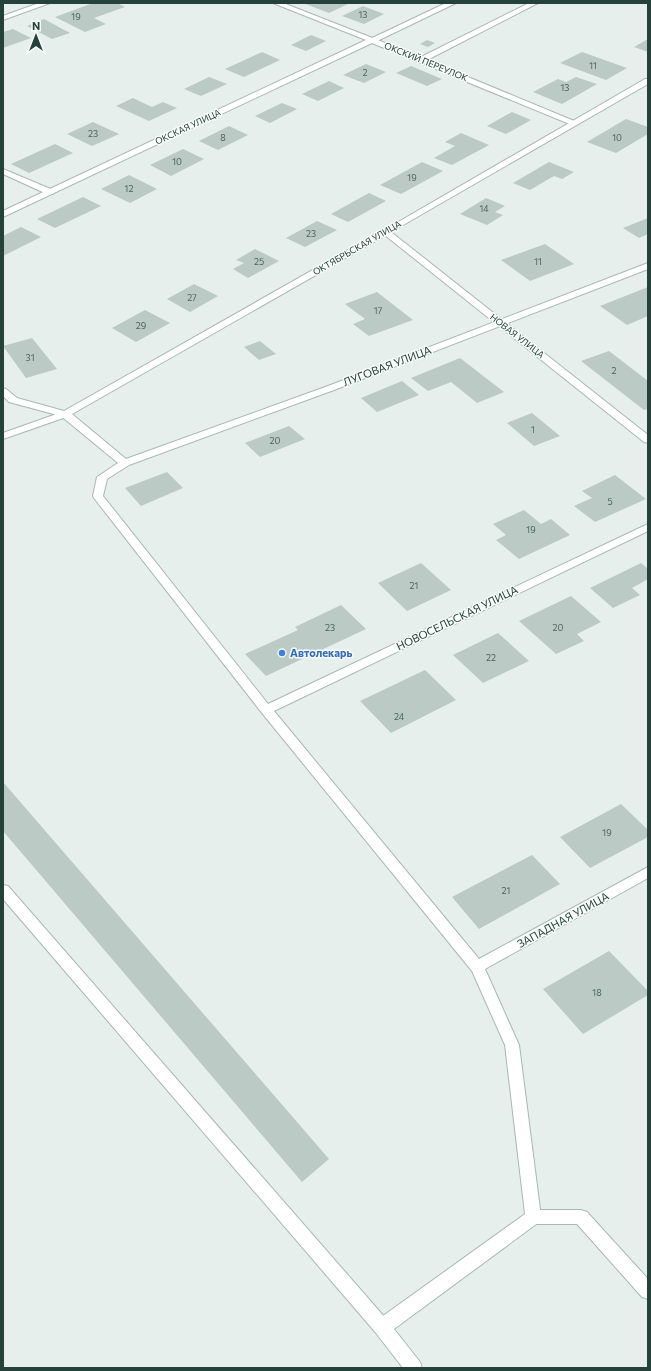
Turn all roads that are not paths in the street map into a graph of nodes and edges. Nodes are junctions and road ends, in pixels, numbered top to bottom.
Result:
1 (46, 3) edge
2 (277, 3) edge
3 (452, 3) edge
4 (534, 3) edge
5 (3, 18) edge
6 (372, 40) junction
7 (421, 60) junction
8 (648, 82) edge
9 (575, 123) junction
10 (3, 171) edge
11 (50, 192) junction
12 (3, 214) edge
13 (385, 232) junction
14 (648, 266) edge
15 (500, 323) junction
16 (3, 391) edge
17 (65, 414) junction
18 (3, 436) edge
19 (648, 440) edge
20 (125, 463) junction
21 (648, 526) edge
22 (266, 710) junction
23 (648, 872) edge
24 (3, 890) edge
25 (477, 968) junction
26 (533, 1217) junction
27 (648, 1291) edge
28 (382, 1327) junction
29 (414, 1368) edge

1 - 5 street
2 - 6 street, ОКСКИЙ ПЕРЕУЛОК
3 - 6 street, ОКСКАЯ УЛИЦА
4 - 7 street
6 - 7 street, ОКСКИЙ ПЕРЕУЛОК
6 - 11 street, ОКСКАЯ УЛИЦА
7 - 9 street, ОКСКИЙ ПЕРЕУЛОК
8 - 9 street, ОКТЯБРЬСКАЯ УЛИЦА
9 - 13 street, ОКТЯБРЬСКАЯ УЛИЦА
10 - 11 street
11 - 12 street, ОКСКАЯ УЛИЦА
13 - 15 street, НОВАЯ УЛИЦА
13 - 17 street, ОКТЯБРЬСКАЯ УЛИЦА
14 - 15 street, ЛУГОВАЯ УЛИЦА
15 - 19 street, НОВАЯ УЛИЦА
15 - 20 street, ЛУГОВАЯ УЛИЦА
16 - 17 street
17 - 18 street, ОКТЯБРЬСКАЯ УЛИЦА
17 - 20 street
20 - 22 street, ЛУГОВАЯ УЛИЦА
21 - 22 street, НОВОСЕЛЬСКАЯ УЛИЦА
22 - 25 street
23 - 25 street, ЗАПАДНАЯ УЛИЦА
24 - 28 street
25 - 26 street
26 - 27 street
26 - 28 street
28 - 29 street

